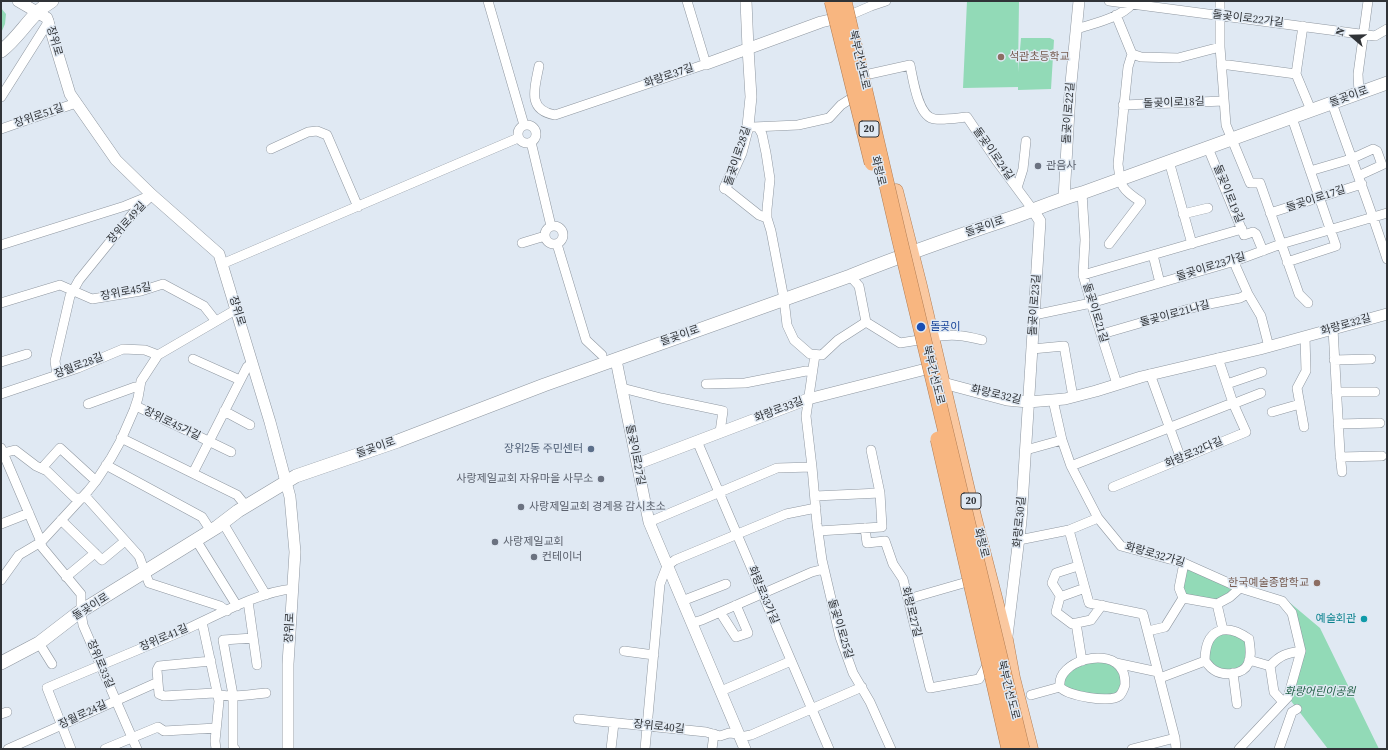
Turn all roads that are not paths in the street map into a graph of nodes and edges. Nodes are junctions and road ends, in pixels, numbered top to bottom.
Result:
1 (18, 1) edge
2 (52, 1) edge
3 (488, 1) edge
4 (687, 1) edge
5 (746, 1) edge
6 (832, 1) edge
7 (838, 1) edge
8 (846, 1) edge
9 (886, 1) edge
10 (1079, 1) edge
11 (1109, 1) edge
12 (1154, 1) edge
13 (1220, 1) edge
14 (1368, 1) edge
15 (1132, 4) junction
16 (1146, 6) junction
17 (38, 12) junction
18 (1116, 15) junction
19 (846, 16) junction
20 (1220, 16) junction
21 (49, 21) junction
22 (1303, 26) junction
23 (1077, 29) junction
24 (1387, 29) edge
25 (1364, 34) junction
26 (5, 48) edge
27 (748, 48) junction
28 (1220, 48) junction
29 (1132, 54) junction
30 (706, 64) junction
31 (1222, 64) junction
32 (539, 66) dead end
33 (1296, 74) junction
34 (865, 75) junction
35 (1387, 83) edge
36 (861, 92) junction
37 (1359, 93) junction
38 (1, 97) edge
39 (1224, 102) junction
40 (76, 103) junction
41 (1332, 103) junction
42 (1123, 105) junction
43 (1311, 110) junction
44 (1292, 118) junction
45 (524, 125) junction
46 (753, 127) junction
47 (1, 129) edge
48 (518, 138) junction
49 (1232, 139) junction
50 (1026, 141) dead end
51 (531, 142) junction
52 (1208, 148) junction
53 (271, 149) dead end
54 (1384, 158) edge
55 (1351, 159) junction
56 (1169, 162) junction
57 (1310, 171) junction
58 (1120, 179) junction
59 (1360, 180) junction
60 (725, 188) joint
61 (1017, 188) junction
62 (1082, 193) junction
63 (152, 195) junction
64 (1064, 198) junction
65 (1320, 198) junction
66 (358, 206) junction
67 (1208, 208) dead end
68 (1033, 210) junction
69 (1270, 213) junction
70 (1387, 213) edge
71 (1184, 214) junction
72 (1372, 217) junction
73 (767, 218) junction
74 (551, 226) junction
75 (1242, 229) junction
76 (1331, 229) junction
77 (545, 236) junction
78 (522, 243) dead end
79 (557, 244) junction
80 (1109, 244) dead end
81 (1192, 244) junction
82 (1281, 244) junction
83 (1, 245) edge
84 (1385, 247) edge
85 (1263, 251) junction
86 (905, 255) junction
87 (1153, 256) junction
88 (1387, 259) edge
89 (1235, 261) junction
90 (1287, 262) junction
91 (222, 264) junction
92 (1083, 275) junction
93 (850, 276) junction
94 (1160, 283) junction
95 (74, 290) junction
96 (1248, 294) junction
97 (784, 299) junction
98 (2, 300) edge
99 (1091, 303) junction
100 (1308, 303) dead end
101 (237, 309) junction
102 (1387, 314) edge
103 (1034, 315) junction
104 (215, 320) junction
105 (866, 322) junction
106 (1333, 329) junction
107 (1102, 334) junction
108 (1304, 337) junction
109 (925, 339) junction
110 (982, 340) dead end
111 (1269, 347) junction
112 (1032, 349) junction
113 (27, 354) dead end
114 (602, 354) dead end
115 (158, 355) junction
116 (815, 355) junction
117 (1218, 358) junction
118 (193, 359) dead end
119 (1371, 359) dead end
120 (616, 360) junction
121 (1334, 360) junction
122 (1, 362) edge
123 (252, 362) junction
124 (926, 369) junction
125 (812, 372) junction
126 (1262, 372) dead end
127 (1150, 374) junction
128 (56, 375) junction
129 (240, 380) junction
130 (942, 383) junction
131 (706, 384) dead end
132 (1117, 384) junction
133 (1227, 384) junction
134 (140, 387) junction
135 (622, 388) junction
136 (1336, 392) junction
137 (1375, 392) dead end
138 (1261, 393) dead end
139 (1, 394) edge
140 (1073, 397) junction
141 (808, 399) junction
142 (1053, 400) junction
143 (1028, 402) junction
144 (1233, 403) junction
145 (88, 404) dead end
146 (1300, 404) junction
147 (136, 406) junction
148 (224, 411) junction
149 (1272, 412) dead end
150 (1380, 423) dead end
151 (1338, 424) junction
152 (250, 425) dead end
153 (1304, 427) dead end
154 (1169, 428) junction
155 (720, 432) junction
156 (121, 438) junction
157 (1062, 440) junction
158 (697, 441) junction
159 (209, 442) junction
160 (871, 450) dead end
161 (1026, 450) junction
162 (2, 452) edge
163 (231, 452) dead end
164 (1382, 456) dead end
165 (1340, 457) junction
166 (1181, 459) junction
167 (637, 464) junction
168 (106, 465) junction
169 (1071, 466) junction
170 (812, 467) junction
171 (42, 468) junction
172 (1342, 472) dead end
173 (193, 473) junction
174 (96, 481) junction
175 (286, 481) junction
176 (1112, 487) dead end
177 (719, 492) junction
178 (880, 493) junction
179 (815, 496) junction
180 (82, 498) junction
181 (246, 506) junction
182 (816, 508) junction
183 (29, 513) junction
184 (1098, 518) junction
185 (61, 520) junction
186 (648, 522) junction
187 (223, 523) junction
188 (1, 524) edge
189 (865, 528) junction
190 (1069, 530) junction
191 (211, 531) junction
192 (818, 531) junction
193 (736, 534) junction
194 (196, 540) junction
195 (1019, 540) junction
196 (125, 541) junction
197 (40, 542) junction
198 (95, 553) junction
199 (1184, 563) junction
200 (667, 566) junction
201 (1078, 566) junction
202 (824, 569) junction
203 (144, 573) junction
204 (66, 576) junction
205 (1, 580) edge
206 (975, 580) junction
207 (726, 584) dead end
208 (1085, 588) junction
209 (1240, 588) junction
210 (293, 589) junction
211 (762, 593) junction
212 (266, 595) junction
213 (1061, 597) junction
214 (1183, 598) junction
215 (908, 599) junction
216 (248, 601) junction
217 (682, 601) junction
218 (1217, 604) junction
219 (736, 605) junction
220 (1102, 605) junction
221 (237, 606) junction
222 (227, 611) junction
223 (80, 612) junction
224 (720, 612) junction
225 (202, 622) junction
226 (692, 623) junction
227 (1076, 623) junction
228 (1222, 630) junction
229 (1148, 631) junction
230 (253, 638) junction
231 (39, 643) junction
232 (1007, 647) junction
233 (1302, 651) junction
234 (624, 652) dead end
235 (654, 655) junction
236 (993, 656) junction
237 (1249, 660) junction
238 (211, 661) junction
239 (791, 661) junction
240 (1082, 661) junction
241 (1205, 661) junction
242 (1115, 662) junction
243 (1, 663) edge
244 (52, 664) dead end
245 (101, 665) junction
246 (257, 665) dead end
247 (1270, 666) junction
248 (1232, 673) junction
249 (1159, 675) junction
250 (1007, 680) junction
251 (158, 682) junction
252 (1060, 687) junction
253 (862, 688) junction
254 (721, 691) junction
255 (266, 693) dead end
256 (218, 695) junction
257 (233, 695) junction
258 (1031, 695) dead end
259 (116, 700) junction
260 (1283, 702) junction
261 (1237, 704) dead end
262 (812, 709) junction
263 (1297, 709) dead end
264 (578, 719) dead end
265 (614, 723) junction
266 (61, 725) junction
267 (648, 726) junction
268 (216, 728) junction
269 (714, 734) junction
270 (740, 736) junction
271 (132, 738) junction
272 (1175, 738) junction
273 (8, 749) edge
274 (71, 749) edge
275 (105, 749) edge
276 (137, 749) edge
277 (216, 749) edge
278 (235, 749) edge
279 (288, 749) edge
280 (611, 749) edge
281 (645, 749) edge
282 (712, 749) edge
283 (745, 749) edge
284 (829, 749) edge
285 (891, 749) edge
286 (1009, 749) edge
287 (1016, 749) edge
288 (1022, 749) edge
289 (1031, 749) edge
290 (1132, 749) edge
291 (1176, 749) edge
292 (1239, 749) edge
293 (1279, 749) edge

1 - 17 street
2 - 17 main road
3 - 45 street
4 - 30 street
5 - 27 street, 돌곶이로28길
6 - 286 highway, 북부간선도로, bridge
7 - 19 main road, 화랑로 / 20
8 - 19 main road, 화랑로 / 20
8 - 288 highway, 북부간선도로, bridge
9 - 19 street
10 - 23 street, 돌곶이로22길
11 - 15 street, 돌곶이로22가길
12 - 16 street
13 - 20 street
14 - 25 street
15 - 16 street, 돌곶이로22가길
15 - 18 street
16 - 20 street, 돌곶이로22가길
17 - 21 street
17 - 26 main road
18 - 23 street
18 - 29 street
19 - 27 street, 화랑로37길
19 - 34 main road, 화랑로 / 20
19 - 36 main road, 화랑로 / 20
20 - 22 street, 돌곶이로22가길
20 - 28 street
21 - 38 street, 장위로
21 - 40 street, 장위로
22 - 25 street, 돌곶이로22가길
22 - 33 street
23 - 64 street, 돌곶이로22길
24 - 25 street, 돌곶이로22가길
25 - 37 street
27 - 30 street, 화랑로37길
27 - 46 street, 돌곶이로28길
28 - 29 street
28 - 31 street
29 - 42 street
30 - 32 street, 화랑로37길
31 - 33 street
31 - 39 street
33 - 43 street
34 - 61 street, 돌곶이로24길
34 - 86 main road, 화랑로 / 20
35 - 37 main road, 돌곶이로
36 - 46 street
36 - 86 main road, 화랑로 / 20
37 - 41 main road, 돌곶이로
39 - 42 street, 돌곶이로18길
39 - 49 street
40 - 47 street, 장위로51길
40 - 63 street, 장위로
41 - 43 main road, 돌곶이로
41 - 55 street
42 - 58 street
43 - 44 main road, 돌곶이로
44 - 49 main road, 돌곶이로
44 - 57 street
45 - 48 street
45 - 51 street
46 - 60 street, 돌곶이로28길
46 - 73 street, 돌곶이로28길
48 - 51 street
48 - 66 street
49 - 52 main road, 돌곶이로
49 - 69 street
50 - 61 street, 돌곶이로24길
51 - 74 street
52 - 56 main road, 돌곶이로
52 - 75 street, 돌곶이로19길
53 - 66 street
54 - 55 street
54 - 59 street, 돌곶이로17길
55 - 57 street
55 - 59 street
56 - 58 main road, 돌곶이로
56 - 71 street
57 - 65 street
58 - 62 main road, 돌곶이로
58 - 80 street
59 - 65 street, 돌곶이로17길
59 - 72 street
60 - 73 street, 돌곶이로28길
61 - 68 street, 돌곶이로24길
62 - 64 main road, 돌곶이로
62 - 92 street, 돌곶이로21길
63 - 83 street, 장위로49길
63 - 91 street, 장위로
63 - 95 street, 장위로49길
64 - 68 main road, 돌곶이로
65 - 69 street, 돌곶이로17길
65 - 76 street
66 - 91 street
67 - 71 street
68 - 86 main road, 돌곶이로
68 - 103 street, 돌곶이로23길
69 - 82 street
70 - 72 street, 돌곶이로23가길
71 - 81 street
72 - 76 street, 돌곶이로23가길
72 - 84 street
73 - 97 street, 돌곶이로28길
74 - 77 street
74 - 79 street
75 - 81 street
75 - 85 street, 돌곶이로19길
76 - 82 street, 돌곶이로23가길
76 - 90 street
77 - 78 street
77 - 79 street
79 - 114 street
81 - 87 street
82 - 85 street, 돌곶이로23가길
82 - 90 street
84 - 88 street
85 - 89 street, 돌곶이로23가길
86 - 93 main road, 돌곶이로
86 - 109 main road, 화랑로 / 20
87 - 92 street
87 - 94 street
89 - 94 street, 돌곶이로23가길
89 - 96 street
90 - 100 street
91 - 101 street, 장위로
92 - 99 street, 돌곶이로21길
93 - 97 main road, 돌곶이로
93 - 105 street
94 - 99 street, 돌곶이로23가길
95 - 98 street, 장위로45길
95 - 104 street, 장위로45길
95 - 128 street, 장위로49길
96 - 107 street, 돌곶이로21나길
96 - 111 street
97 - 116 street
97 - 120 main road, 돌곶이로
99 - 103 street, 돌곶이로23가길
99 - 107 street, 돌곶이로21길
101 - 104 street
101 - 123 street, 장위로
102 - 106 street, 화랑로32길
103 - 112 street, 돌곶이로23길
104 - 115 street
105 - 109 street
105 - 116 street
106 - 108 street, 화랑로32길
106 - 121 street
107 - 132 street, 돌곶이로21길
108 - 111 street, 화랑로32길
108 - 146 street
109 - 110 street
109 - 124 main road, 화랑로 / 20
109 - 130 main road, 화랑로 / 20
111 - 117 street, 화랑로32길
112 - 140 street
112 - 143 street, 돌곶이로23길
113 - 122 street
115 - 128 street, 장월로28길
115 - 134 street, 장위로45가길
116 - 125 street, 돌곶이로25길
117 - 127 street, 화랑로32길
117 - 133 street, 화랑로32다길
118 - 129 street
119 - 121 street
120 - 135 street, 돌곶이로27길
120 - 175 main road, 돌곶이로
121 - 136 street
123 - 129 street
123 - 175 street, 장위로
124 - 141 street, 화랑로33길
124 - 206 main road, 화랑로 / 20
125 - 131 street
125 - 141 street, 돌곶이로25길
126 - 133 street
127 - 132 street, 화랑로32길
127 - 154 street
128 - 139 street, 장월로28길
129 - 148 street
130 - 143 street, 화랑로32길
130 - 232 main road, 화랑로 / 20
132 - 140 street, 화랑로32길
133 - 144 street, 화랑로32다길
134 - 145 street
134 - 147 street, 장위로45가길
135 - 155 street
135 - 167 street, 돌곶이로27길
136 - 137 street
136 - 151 street
138 - 144 street
140 - 142 street, 화랑로32길
141 - 155 street, 화랑로33길
141 - 170 street, 돌곶이로25길
142 - 143 street, 화랑로32길
142 - 157 street, 화랑로32가길
143 - 161 street, 화랑로30길
144 - 154 street
144 - 166 street, 화랑로32다길
146 - 149 street
146 - 153 street
147 - 156 street, 장위로45가길
147 - 159 street, 장위로45가길
148 - 152 street
148 - 159 street
150 - 151 street
151 - 165 street
154 - 166 street
154 - 169 street
155 - 158 street, 화랑로33길
156 - 168 street, 장위로45가길
156 - 173 street
157 - 161 street
157 - 169 street, 화랑로32가길
158 - 167 street, 화랑로33길
158 - 177 street, 화랑로33가길
159 - 163 street, 장위로45가길
159 - 173 street
160 - 178 street
161 - 195 street, 화랑로30길
162 - 171 street
162 - 183 street, 장위로33길
164 - 165 street
165 - 172 street
166 - 176 street, 화랑로32다길
167 - 186 street, 돌곶이로27길
168 - 174 street, 장위로45가길
168 - 191 street
169 - 184 street, 화랑로32가길
170 - 177 street
170 - 179 street, 돌곶이로25길
171 - 174 street
171 - 180 street
173 - 181 street
174 - 180 street, 장위로45가길
175 - 181 main road, 돌곶이로
175 - 210 street, 장위로
177 - 186 street
177 - 193 street, 화랑로33가길
178 - 179 street
178 - 189 street
179 - 182 street, 돌곶이로25길
180 - 185 street, 장위로45가길
180 - 196 street
181 - 187 main road, 돌곶이로
182 - 192 street, 돌곶이로25길
182 - 193 street
183 - 188 street
183 - 197 street, 장위로33길
184 - 190 street
184 - 199 street, 화랑로32가길
185 - 197 street, 장위로45가길
185 - 198 street
186 - 200 street, 돌곶이로27길
187 - 191 main road, 돌곶이로
187 - 212 street
189 - 192 street
189 - 215 street, 화랑로27길
190 - 195 street
190 - 201 street
191 - 194 main road, 돌곶이로
192 - 202 street, 돌곶이로25길
193 - 200 street
193 - 211 street, 화랑로33가길
194 - 203 main road, 돌곶이로
194 - 221 street
195 - 232 street, 화랑로30길
196 - 198 street
196 - 203 street
197 - 204 street, 장위로33길
197 - 205 street, 장위로45가길
198 - 204 street
199 - 209 street, 화랑로32가길
199 - 214 street
200 - 217 street, 돌곶이로27길
200 - 235 street
201 - 208 street
201 - 213 street
202 - 211 street
202 - 253 street, 돌곶이로25길
203 - 222 street
203 - 223 main road, 돌곶이로
204 - 223 street, 장위로33길
206 - 215 street
206 - 236 main road, 화랑로 / 20
207 - 217 street
208 - 213 street
208 - 220 street
209 - 218 street
209 - 233 street, 화랑로32가길
210 - 212 street, 장위로41길
210 - 279 street, 장위로
211 - 219 street
211 - 239 street, 화랑로33가길
212 - 216 street, 장위로41길
213 - 227 street
214 - 218 street
214 - 229 street
215 - 236 street, 화랑로27길
216 - 221 street, 장위로41길
216 - 230 street
217 - 226 street, 돌곶이로27길
218 - 228 street
219 - 224 street
219 - 224 street
220 - 227 street
220 - 229 street
221 - 222 street, 장위로41길
222 - 225 street, 장위로41길
223 - 231 main road, 돌곶이로
223 - 245 street, 장위로33길
224 - 226 street
225 - 238 street
225 - 245 street, 장위로41길
226 - 254 street, 돌곶이로27길
227 - 240 street
228 - 237 street
228 - 241 street
229 - 249 street
230 - 246 street
230 - 257 street
231 - 243 main road, 돌곶이로
231 - 244 street
232 - 236 main road
232 - 250 main road, 화랑로 / 20
233 - 247 street
233 - 260 street
234 - 235 street
235 - 267 street
236 - 250 main road, 화랑로 / 20
237 - 247 street
237 - 248 street
238 - 251 street
238 - 256 street
239 - 254 street
239 - 262 street, 화랑로33가길
240 - 242 street
240 - 252 street
241 - 248 street
241 - 249 street
242 - 249 street
242 - 252 street
245 - 259 street, 장위로33길
245 - 266 street, 장위로41길
247 - 260 street
248 - 261 street
249 - 272 street
250 - 287 main road, 화랑로 / 20
250 - 289 main road, 화랑로 / 20
251 - 256 street
251 - 259 street, 장월로24길
252 - 258 street
253 - 262 street
253 - 285 street, 돌곶이로25길
254 - 270 street, 돌곶이로27길
255 - 257 street
256 - 257 street
256 - 268 street
257 - 278 street
259 - 266 street, 장월로24길
259 - 271 street, 장위로33길
260 - 292 street
262 - 270 street
262 - 284 street, 화랑로33가길
263 - 293 street
264 - 265 street, 장위로40길
265 - 267 street, 장위로40길
265 - 280 street
266 - 273 street, 장월로24길
266 - 274 street
267 - 269 street, 장위로40길
267 - 281 street
268 - 271 street
268 - 277 street
269 - 270 street, 장위로40길
269 - 282 street
270 - 283 street, 돌곶이로27길
271 - 275 street
271 - 276 street, 장위로33길
272 - 290 street
272 - 291 street

